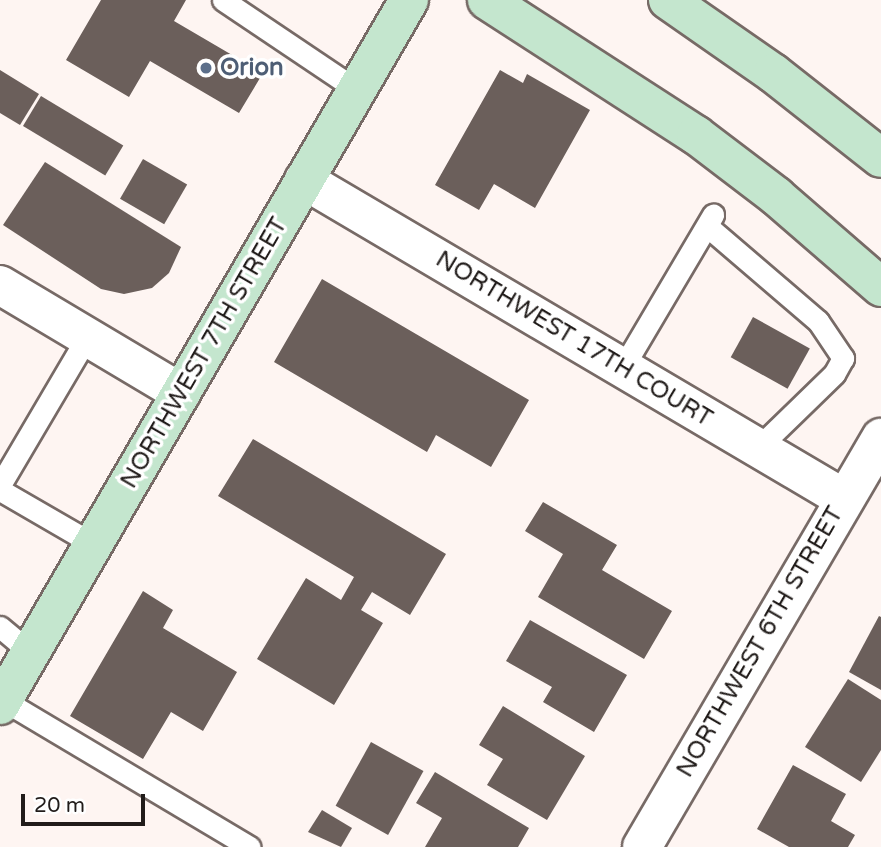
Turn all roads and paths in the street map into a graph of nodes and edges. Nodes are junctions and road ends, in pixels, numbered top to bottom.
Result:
1 (223, 0) edge
2 (409, 0) edge
3 (487, 0) edge
4 (668, 0) edge
5 (357, 90) junction
6 (881, 158) edge
7 (304, 180) junction
8 (0, 285) edge
9 (881, 287) edge
10 (86, 339) junction
11 (623, 367) junction
12 (181, 393) junction
13 (881, 438) edge
14 (758, 447) junction
15 (0, 487) edge
16 (844, 498) junction
17 (93, 544) junction
18 (0, 627) edge
19 (31, 653) junction
20 (2, 702) edge
21 (250, 847) edge
22 (642, 847) edge

1 - 5 lane
2 - 5 main road, NORTHWEST 7TH STREET
3 - 9 main road
4 - 6 main road
5 - 7 main road, NORTHWEST 7TH STREET
7 - 11 street, NORTHWEST 17TH COURT
7 - 12 main road, NORTHWEST 7TH STREET
8 - 10 street
10 - 12 street
10 - 15 lane
11 - 14 street, NORTHWEST 17TH COURT
11 - 14 lane
12 - 17 main road, NORTHWEST 7TH STREET
13 - 16 street, NORTHWEST 6TH STREET
14 - 16 street, NORTHWEST 17TH COURT
15 - 17 lane
16 - 22 street, NORTHWEST 6TH STREET
17 - 19 main road, NORTHWEST 7TH STREET
18 - 19 lane
19 - 20 main road, NORTHWEST 7TH STREET
20 - 21 lane

